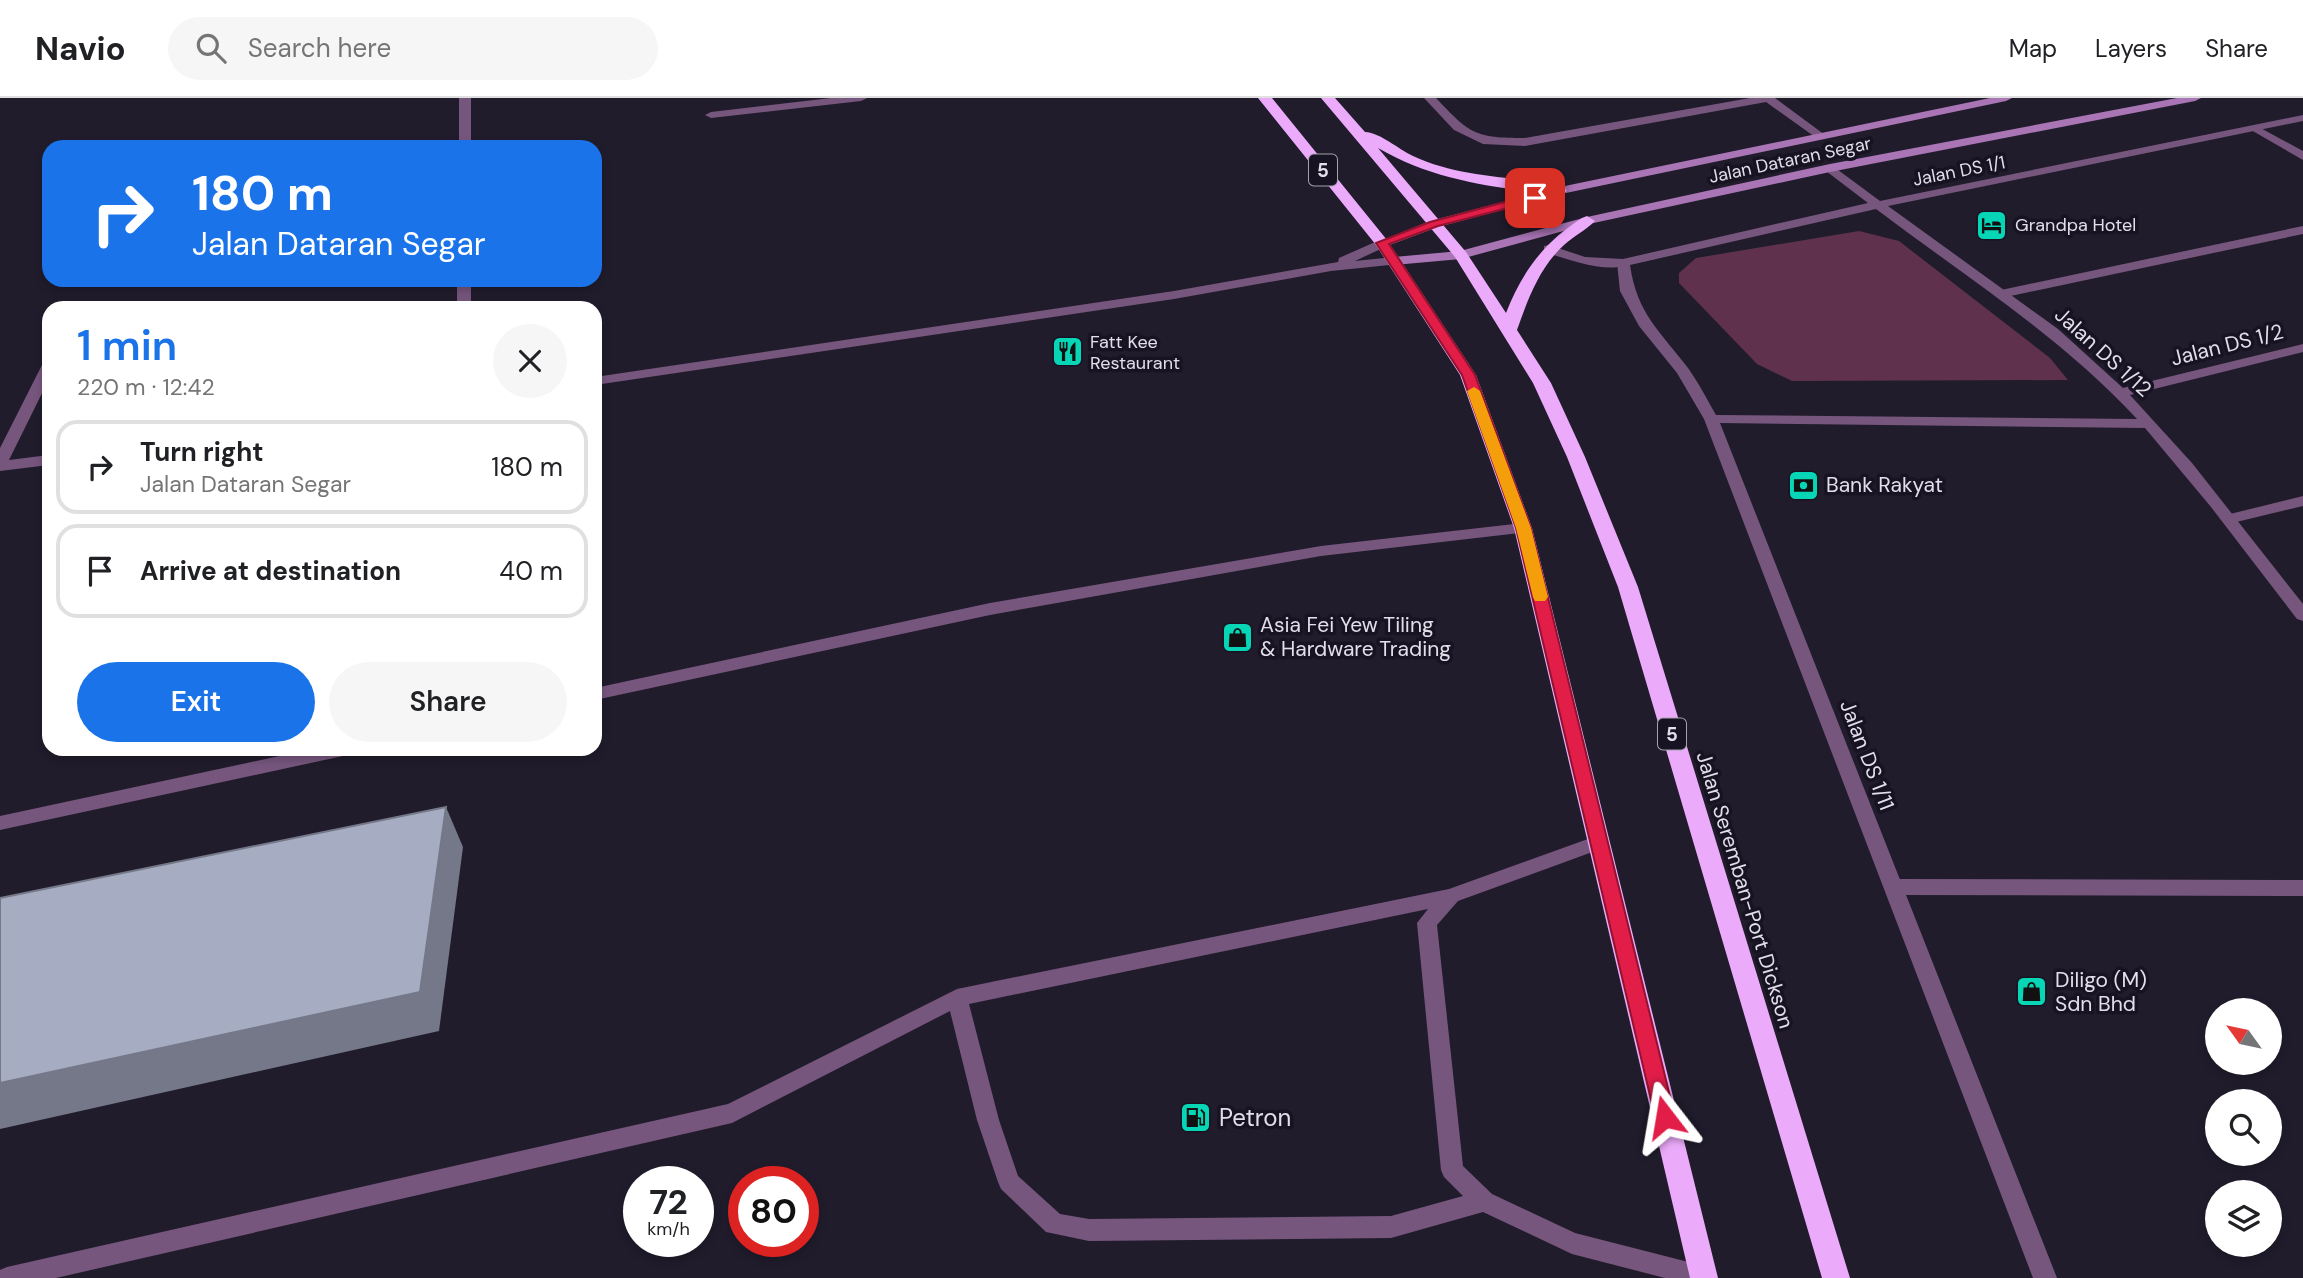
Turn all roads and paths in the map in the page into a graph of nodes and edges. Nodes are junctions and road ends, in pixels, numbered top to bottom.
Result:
1 (465, 98) edge
2 (861, 98) edge
3 (1265, 98) edge
4 (1328, 98) edge
5 (1430, 98) edge
6 (1768, 98) edge
7 (2006, 98) edge
8 (2195, 98) edge
9 (711, 115) dead end
10 (2303, 118) edge
11 (2255, 128) junction
12 (1355, 130) junction
13 (1819, 135) junction
14 (465, 140) edge
15 (2303, 156) edge
16 (1830, 168) junction
17 (1560, 191) junction
18 (1877, 205) junction
19 (1587, 221) junction
20 (1434, 224) junction
21 (2303, 230) edge
22 (1549, 249) junction
23 (1388, 252) junction
24 (1461, 255) junction
25 (1623, 263) junction
26 (1331, 267) junction
27 (2001, 294) junction
28 (1509, 330) junction
29 (2303, 348) edge
30 (42, 379) edge
31 (602, 380) edge
32 (2121, 393) junction
33 (1711, 419) junction
34 (2150, 424) junction
35 (42, 461) edge
36 (0, 465) edge
37 (2303, 502) edge
38 (2228, 519) junction
39 (1523, 528) junction
40 (2303, 615) edge
41 (602, 692) edge
42 (312, 756) edge
43 (0, 824) edge
44 (1599, 842) junction
45 (1894, 887) junction
46 (2303, 888) edge
47 (1451, 896) junction
48 (957, 998) junction
49 (1484, 1201) junction
50 (1704, 1277) edge
51 (7, 1278) edge
52 (1836, 1278) edge
53 (2045, 1278) edge

1 - 14 street
2 - 9 street
3 - 23 highway, 5
4 - 12 highway, Jalan Seremban-Port Dickson / 5
5 - 6 street
6 - 13 street
7 - 13 street, Jalan Dataran Segar
8 - 16 street, Jalan Dataran Segar
10 - 11 street, Jalan DS 1/1
11 - 15 street
11 - 18 street, Jalan DS 1/1
12 - 17 highway
12 - 20 highway, Jalan Seremban-Port Dickson / 5
13 - 17 street, Jalan Dataran Segar
16 - 18 street, Jalan DS 1/12
16 - 19 street, Jalan Dataran Segar
17 - 20 street, Jalan Dataran Segar
18 - 25 street, Jalan DS 1/1
18 - 27 street, Jalan DS 1/12
19 - 22 highway
19 - 24 street, Jalan Dataran Segar
20 - 23 street, Jalan Dataran Segar
20 - 24 highway, Jalan Seremban-Port Dickson / 5
21 - 27 street
22 - 25 street, Jalan DS 1/1
22 - 28 highway
23 - 24 street, Jalan Dataran Segar
23 - 26 street
23 - 26 street
23 - 39 highway, 5
24 - 28 highway, Jalan Seremban-Port Dickson / 5
25 - 33 street, Jalan DS 1/11
26 - 31 street
27 - 32 street, Jalan DS 1/12
28 - 52 highway, Jalan Seremban-Port Dickson / 5
29 - 32 street, Jalan DS 1/2
30 - 36 street
32 - 34 street, Jalan DS 1/12
33 - 34 street
33 - 45 street, Jalan DS 1/11
34 - 38 street, Jalan DS 1/12
35 - 36 street
37 - 38 street
38 - 40 street, Jalan DS 1/12
39 - 41 street
39 - 44 highway, 5
42 - 43 street
44 - 47 street
44 - 50 highway, 5
45 - 46 street
45 - 53 street, Jalan DS 1/11
47 - 48 street
47 - 49 street
48 - 49 street
48 - 51 street
49 - 50 street

